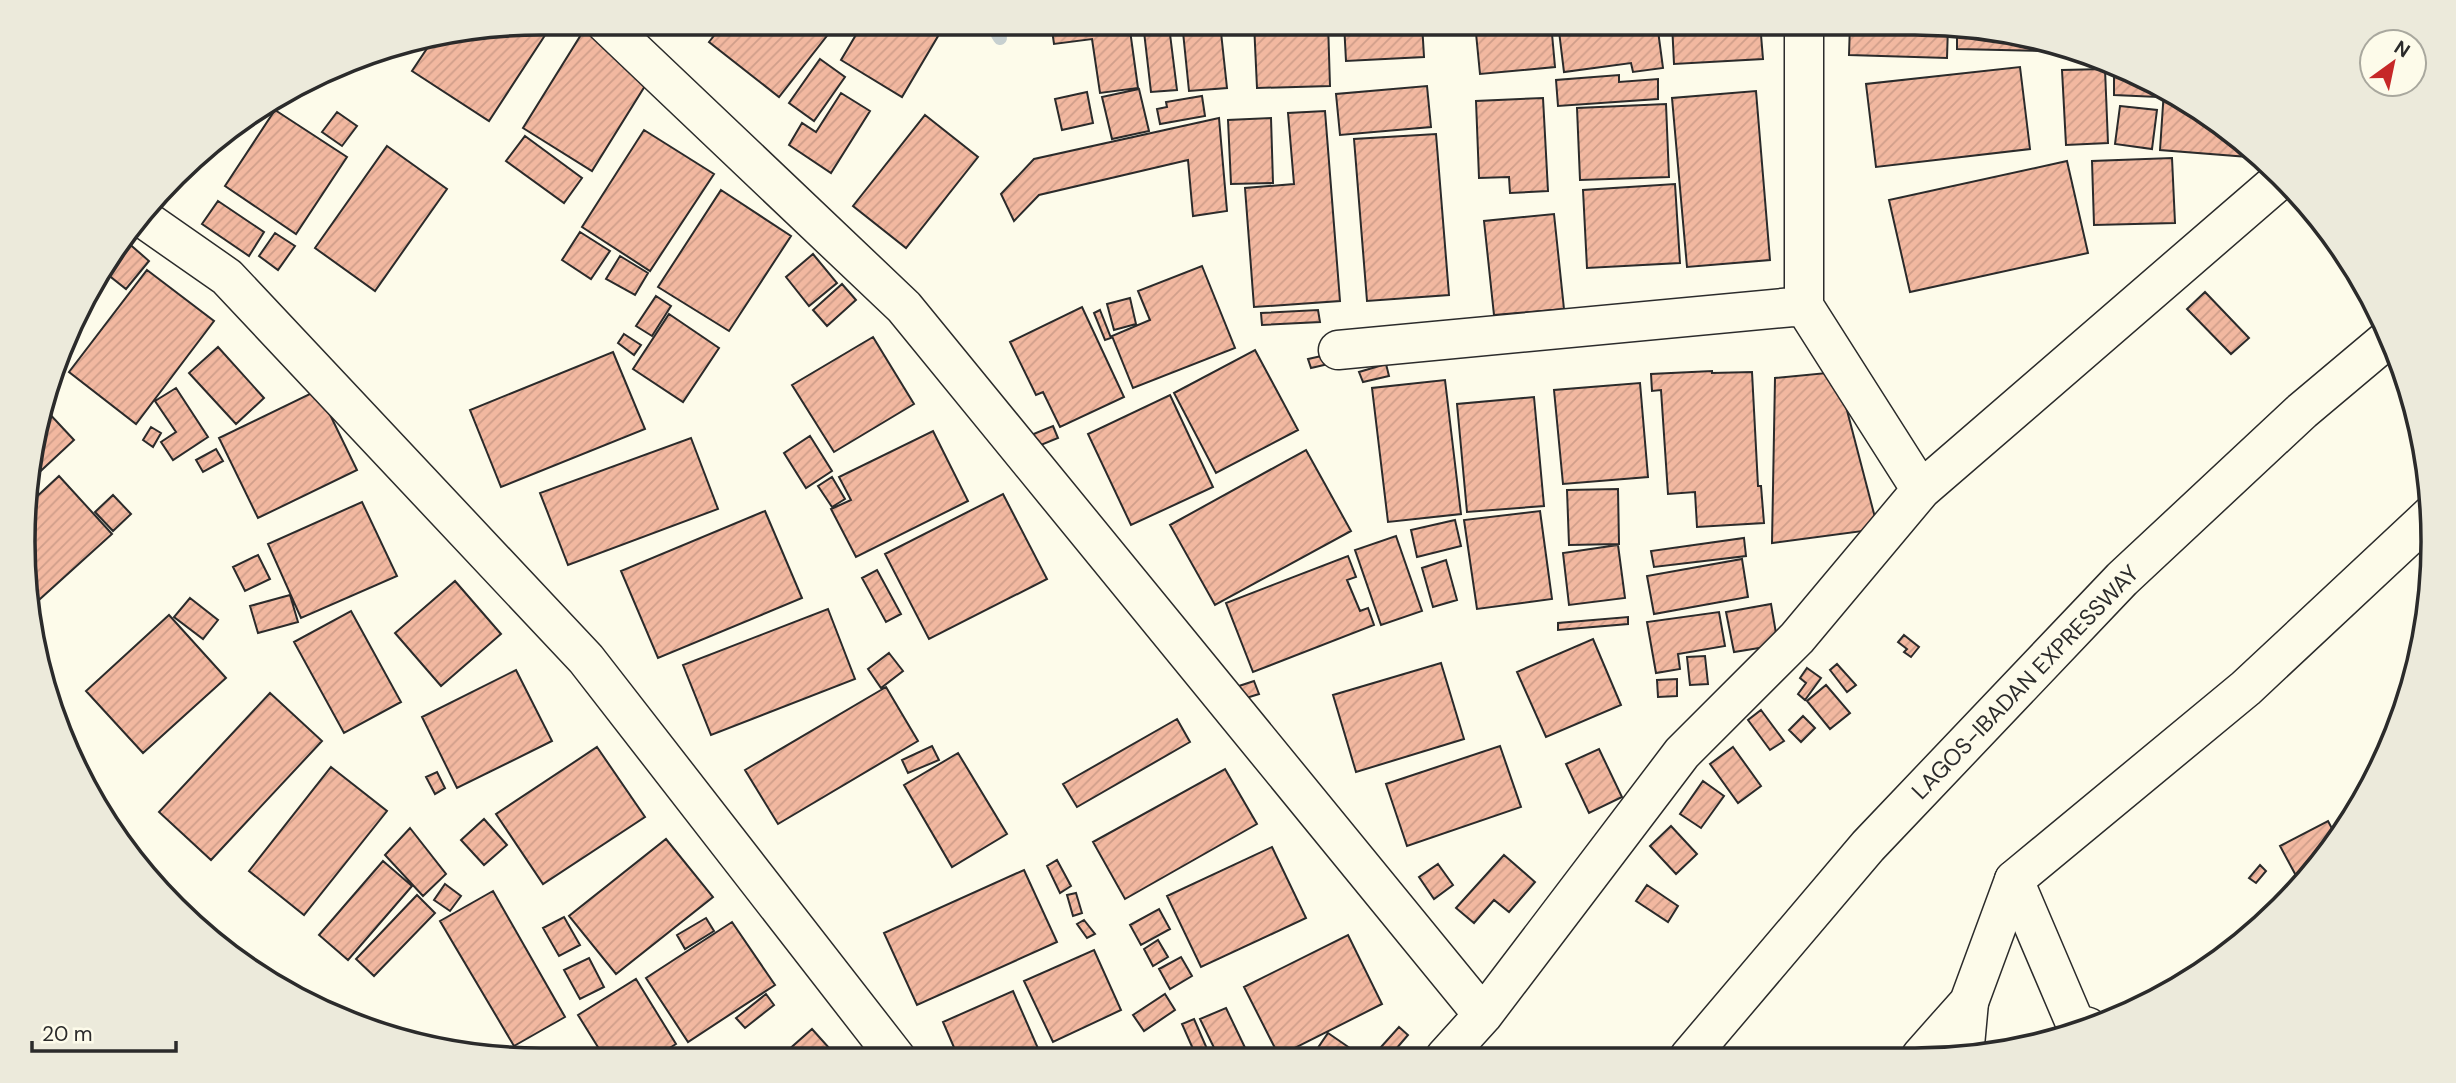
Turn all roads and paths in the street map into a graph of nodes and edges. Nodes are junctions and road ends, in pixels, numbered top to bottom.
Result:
1 (618, 35) edge
2 (1804, 35) edge
3 (2274, 185) edge
4 (149, 222) edge
5 (1804, 306) junction
6 (2381, 345) edge
7 (1338, 350) dead end
8 (1922, 490) junction
9 (2420, 525) edge
10 (2014, 880) junction
11 (1969, 1002) junction
12 (1483, 1016) junction
13 (2075, 1022) edge
14 (1965, 1045) edge
15 (888, 1048) edge
16 (1453, 1048) edge
17 (1697, 1048) edge
18 (1928, 1048) edge

1 - 12 main road
2 - 5 main road
3 - 8 main road
4 - 15 main road
5 - 7 main road
5 - 8 main road
6 - 17 main road, LAGOS-IBADAN EXPRESSWAY
8 - 12 main road
9 - 10 main road
10 - 11 main road
10 - 13 main road
11 - 14 main road
11 - 18 main road
12 - 16 main road

